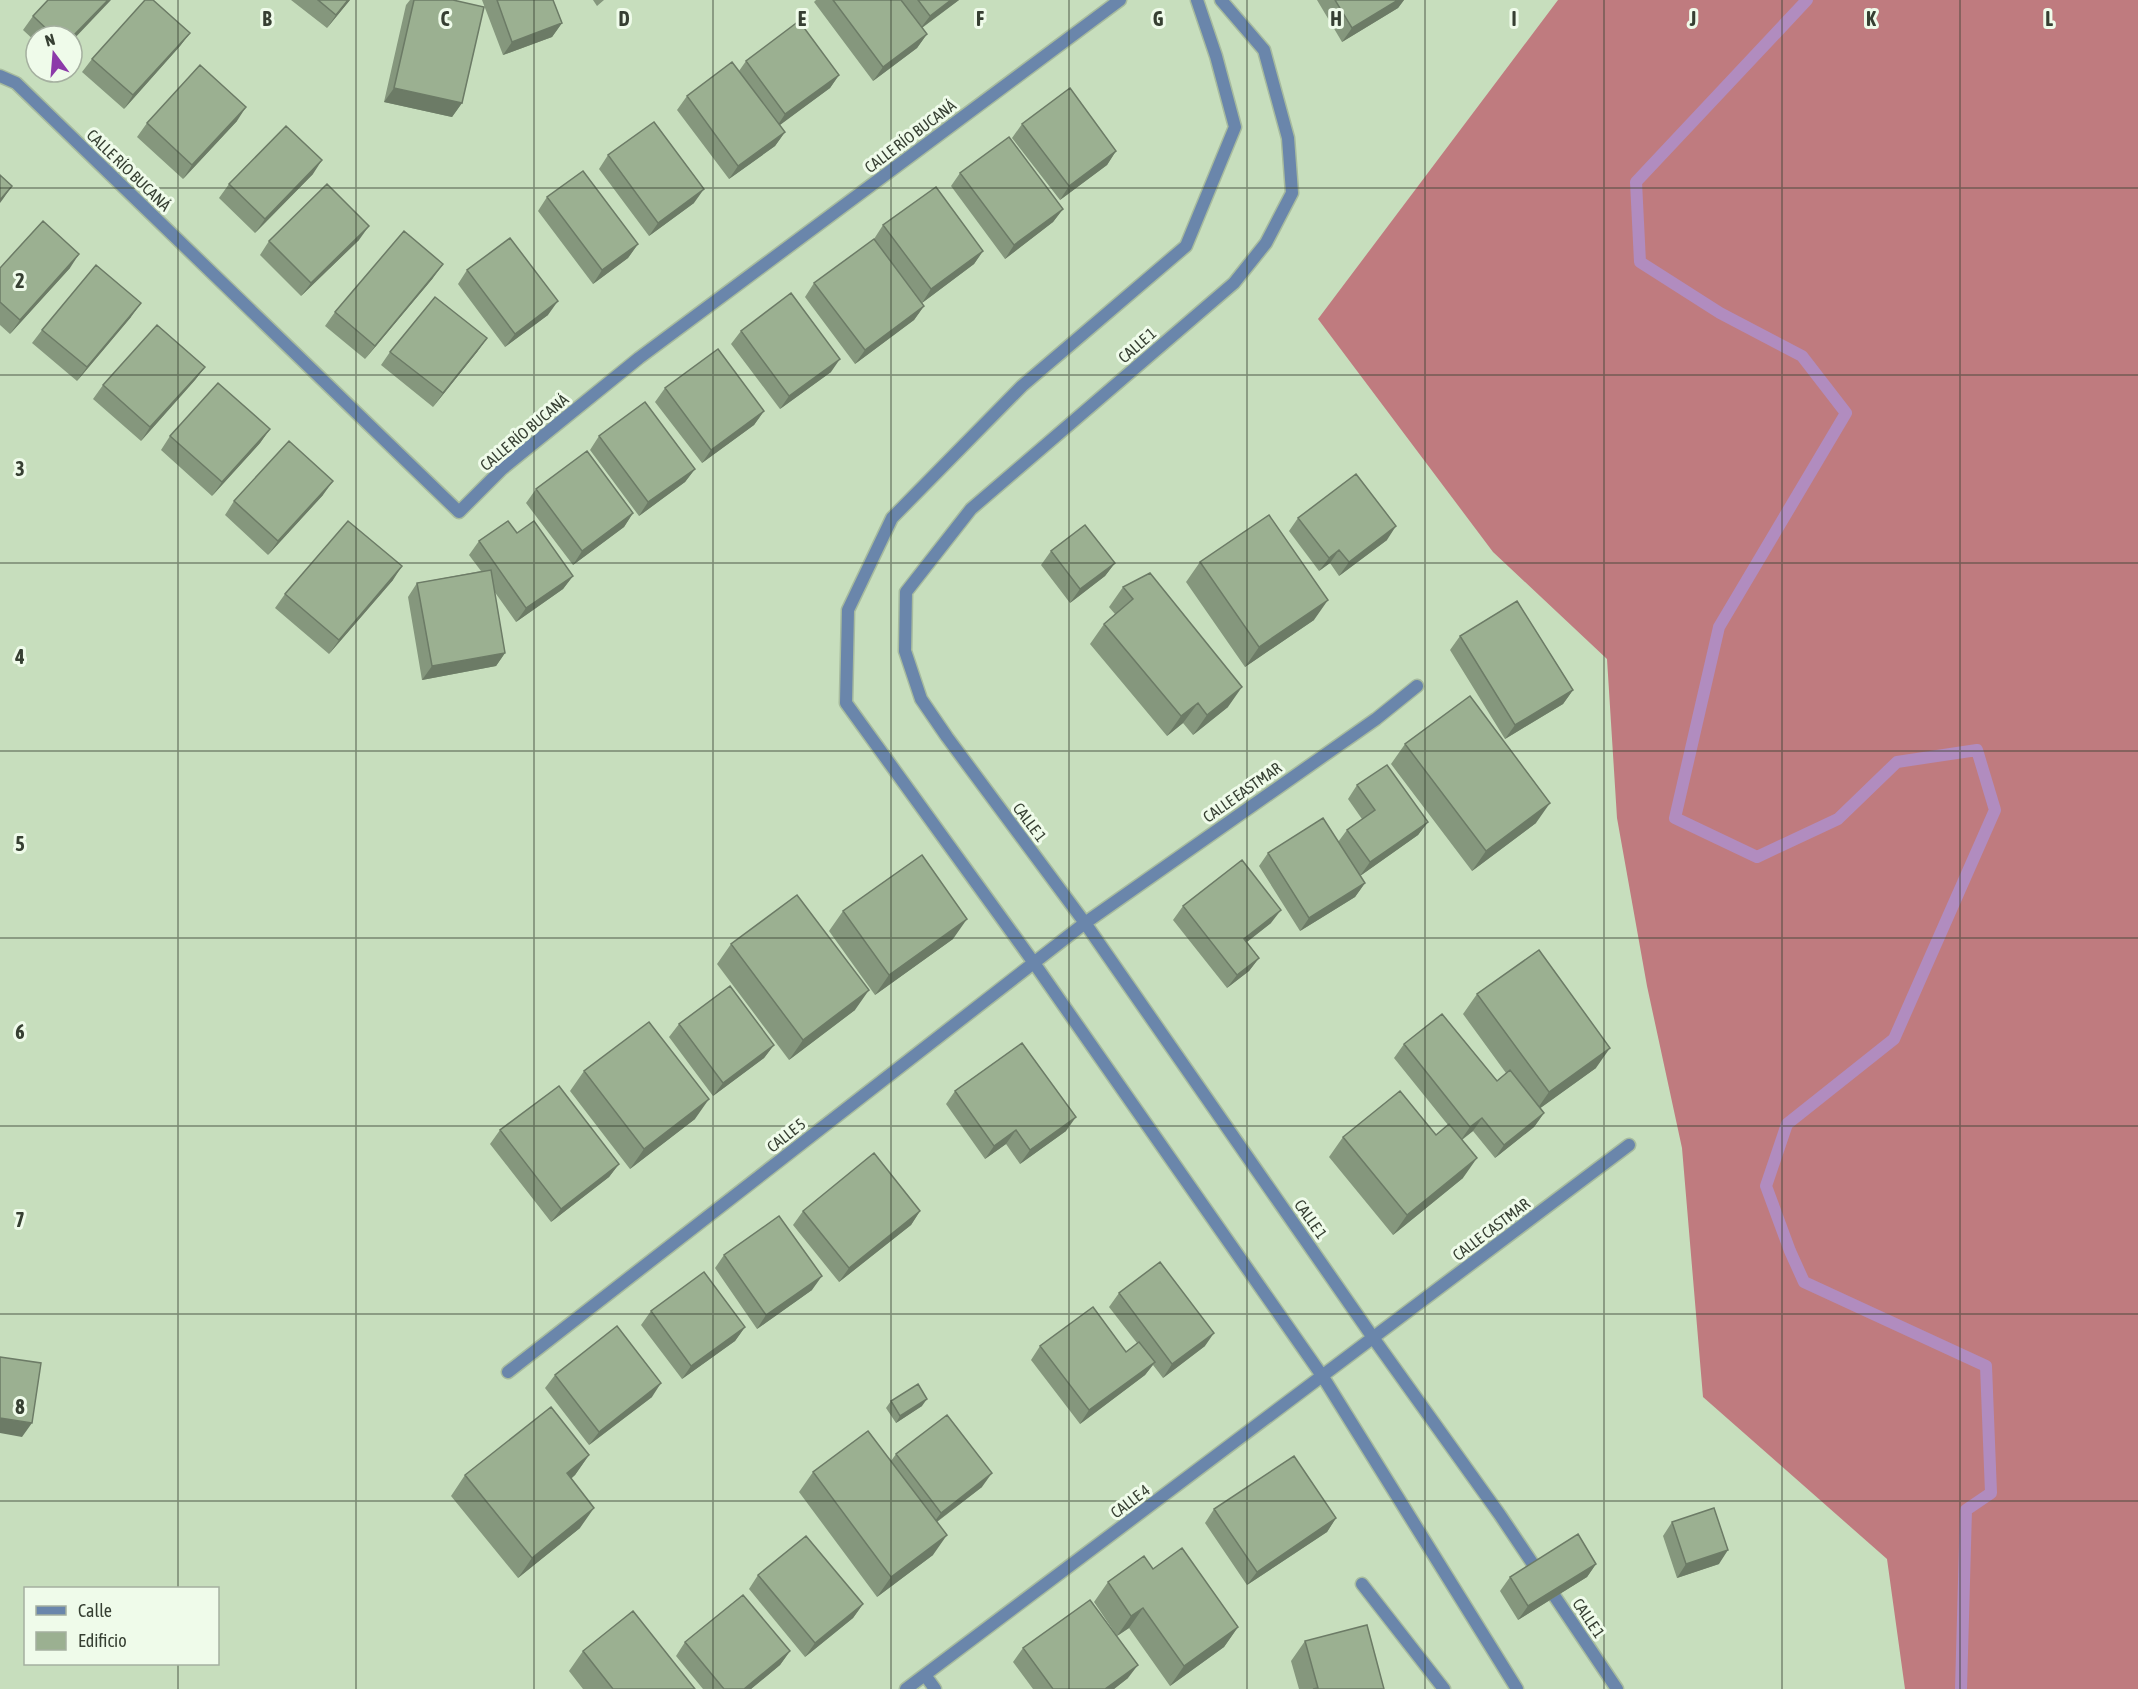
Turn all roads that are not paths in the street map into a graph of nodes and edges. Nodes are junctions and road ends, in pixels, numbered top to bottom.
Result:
1 (1120, 0) edge
2 (1197, 0) edge
3 (1221, 0) edge
4 (0, 76) edge
5 (1417, 686) dead end
6 (1085, 923) junction
7 (1034, 963) junction
8 (1629, 1145) dead end
9 (1374, 1339) junction
10 (508, 1372) dead end
11 (1323, 1377) junction
12 (1362, 1584) dead end
13 (925, 1675) junction
14 (906, 1689) edge
15 (935, 1689) edge
16 (1444, 1689) edge
17 (1516, 1689) edge
18 (1617, 1689) edge

1 - 4 street, CALLE RÍO BUCANÁ
2 - 7 street
3 - 6 street, CALLE 1
5 - 6 street, CALLE EASTMAR
6 - 7 street, CALLE 5
6 - 9 street, CALLE 1
7 - 10 street, CALLE 5
7 - 11 street
8 - 9 street, CALLE CASTMAR
9 - 11 street, CALLE 4
9 - 18 street, CALLE 1
11 - 13 street, CALLE 4
11 - 17 street
12 - 16 street
13 - 14 street, CALLE 4
13 - 15 street

